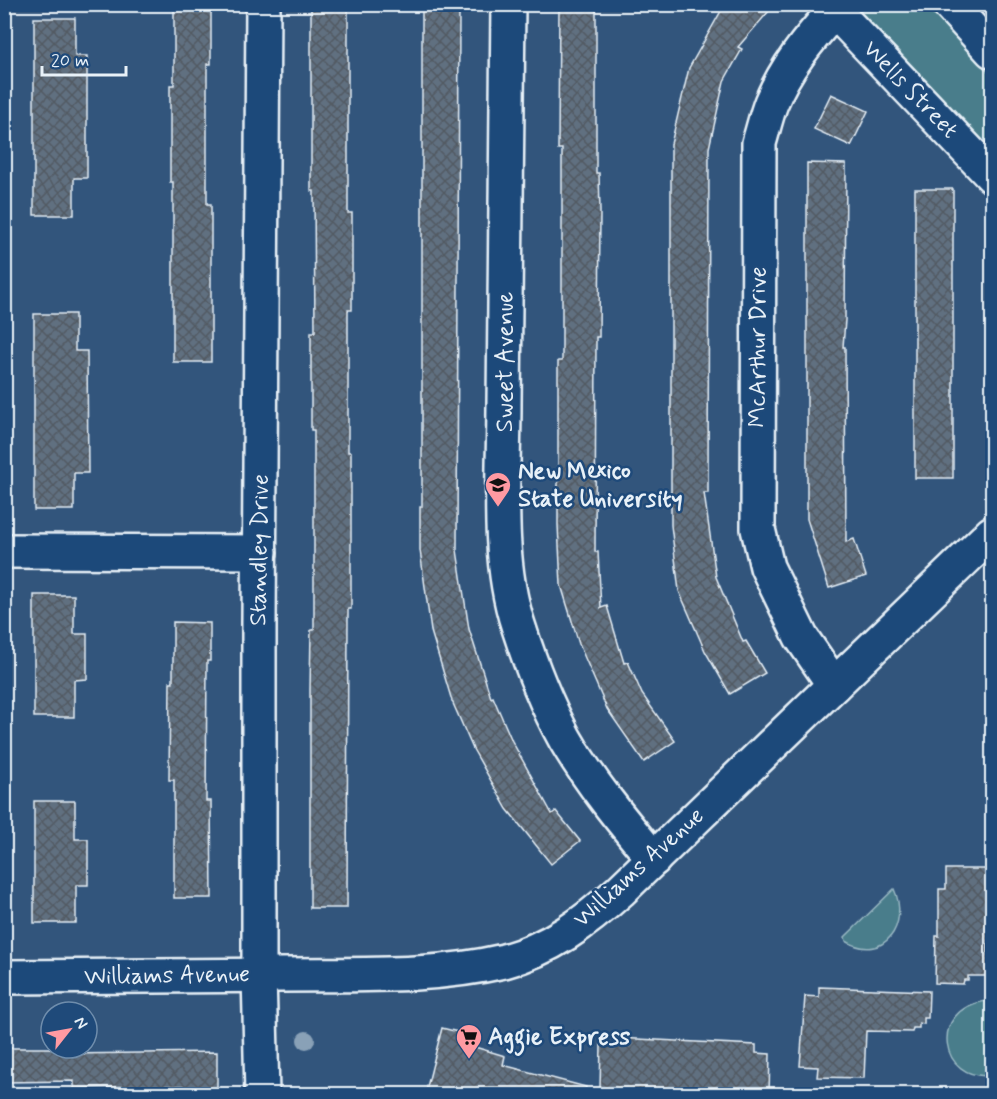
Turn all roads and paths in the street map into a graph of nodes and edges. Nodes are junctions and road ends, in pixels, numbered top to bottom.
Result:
1 (263, 4) edge
2 (508, 4) edge
3 (949, 4) edge
4 (831, 8) edge
5 (993, 51) edge
6 (993, 176) edge
7 (993, 533) edge
8 (4, 551) edge
9 (260, 552) junction
10 (834, 685) junction
11 (654, 859) junction
12 (259, 975) junction
13 (4, 978) edge
14 (262, 1095) edge

1 - 9 street, Standley Drive
2 - 11 street, Sweet Avenue
3 - 5 street
4 - 6 street, Wells Street
4 - 10 street, McArthur Drive
7 - 10 street, Williams Avenue
8 - 9 street
9 - 12 street, Standley Drive
10 - 11 street, Williams Avenue
11 - 12 street, Williams Avenue
12 - 13 street, Williams Avenue
12 - 14 street, Standley Drive

